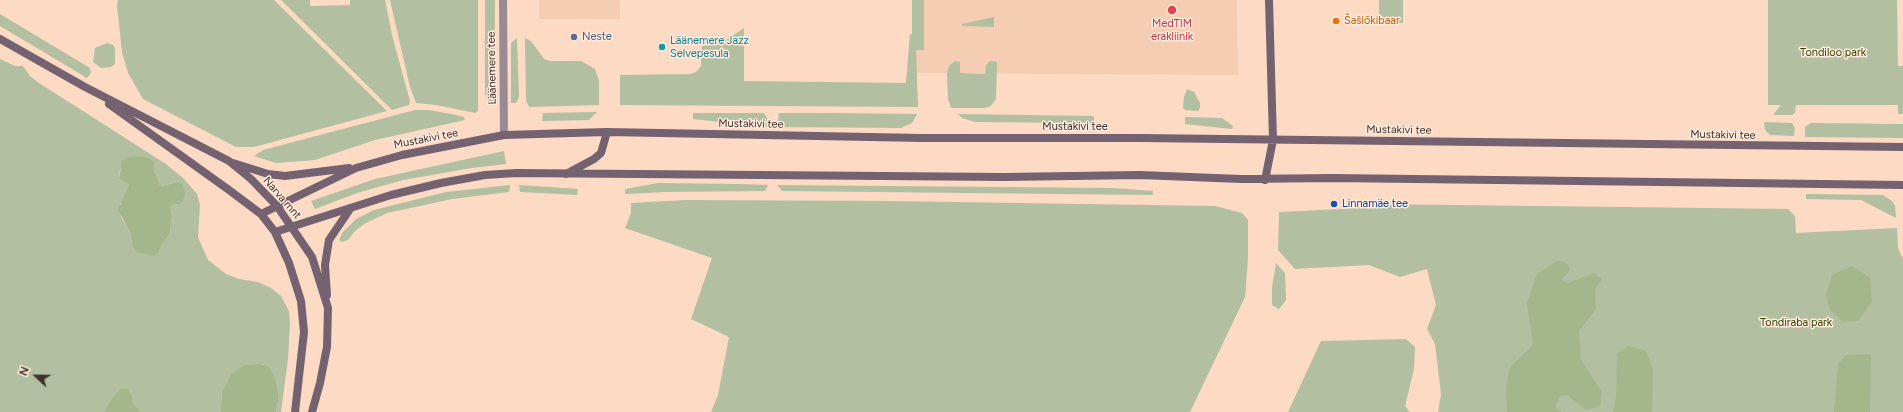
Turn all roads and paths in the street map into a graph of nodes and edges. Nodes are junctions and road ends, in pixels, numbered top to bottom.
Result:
1 (503, 0) edge
2 (1270, 0) edge
3 (0, 39) edge
4 (85, 87) junction
5 (607, 132) junction
6 (504, 135) junction
7 (1273, 140) junction
8 (1903, 147) edge
9 (229, 161) junction
10 (356, 168) junction
11 (565, 174) junction
12 (1266, 180) junction
13 (1903, 185) edge
14 (277, 206) junction
15 (350, 209) junction
16 (261, 214) junction
17 (293, 227) junction
18 (275, 232) junction
19 (328, 308) junction
20 (295, 412) edge
21 (312, 412) edge

1 - 6 street, Läänemere tee
2 - 7 main road
3 - 4 main road, Narva mnt
4 - 9 main road, Narva mnt
4 - 16 main road, Narva mnt
5 - 6 main road, Mustakivi tee
5 - 7 main road, Mustakivi tee
5 - 11 main road
6 - 10 main road, Mustakivi tee
7 - 8 main road, Mustakivi tee
7 - 12 main road
9 - 10 main road
9 - 14 main road, Narva mnt
10 - 14 main road, Mustakivi tee
11 - 12 main road
11 - 15 main road
12 - 13 main road
14 - 16 main road, Mustakivi tee
14 - 17 main road, Narva mnt
15 - 17 main road
15 - 19 main road
16 - 18 main road, Narva mnt
17 - 18 main road
17 - 19 main road, Narva mnt
18 - 20 main road, Narva mnt
19 - 21 main road, Narva mnt

